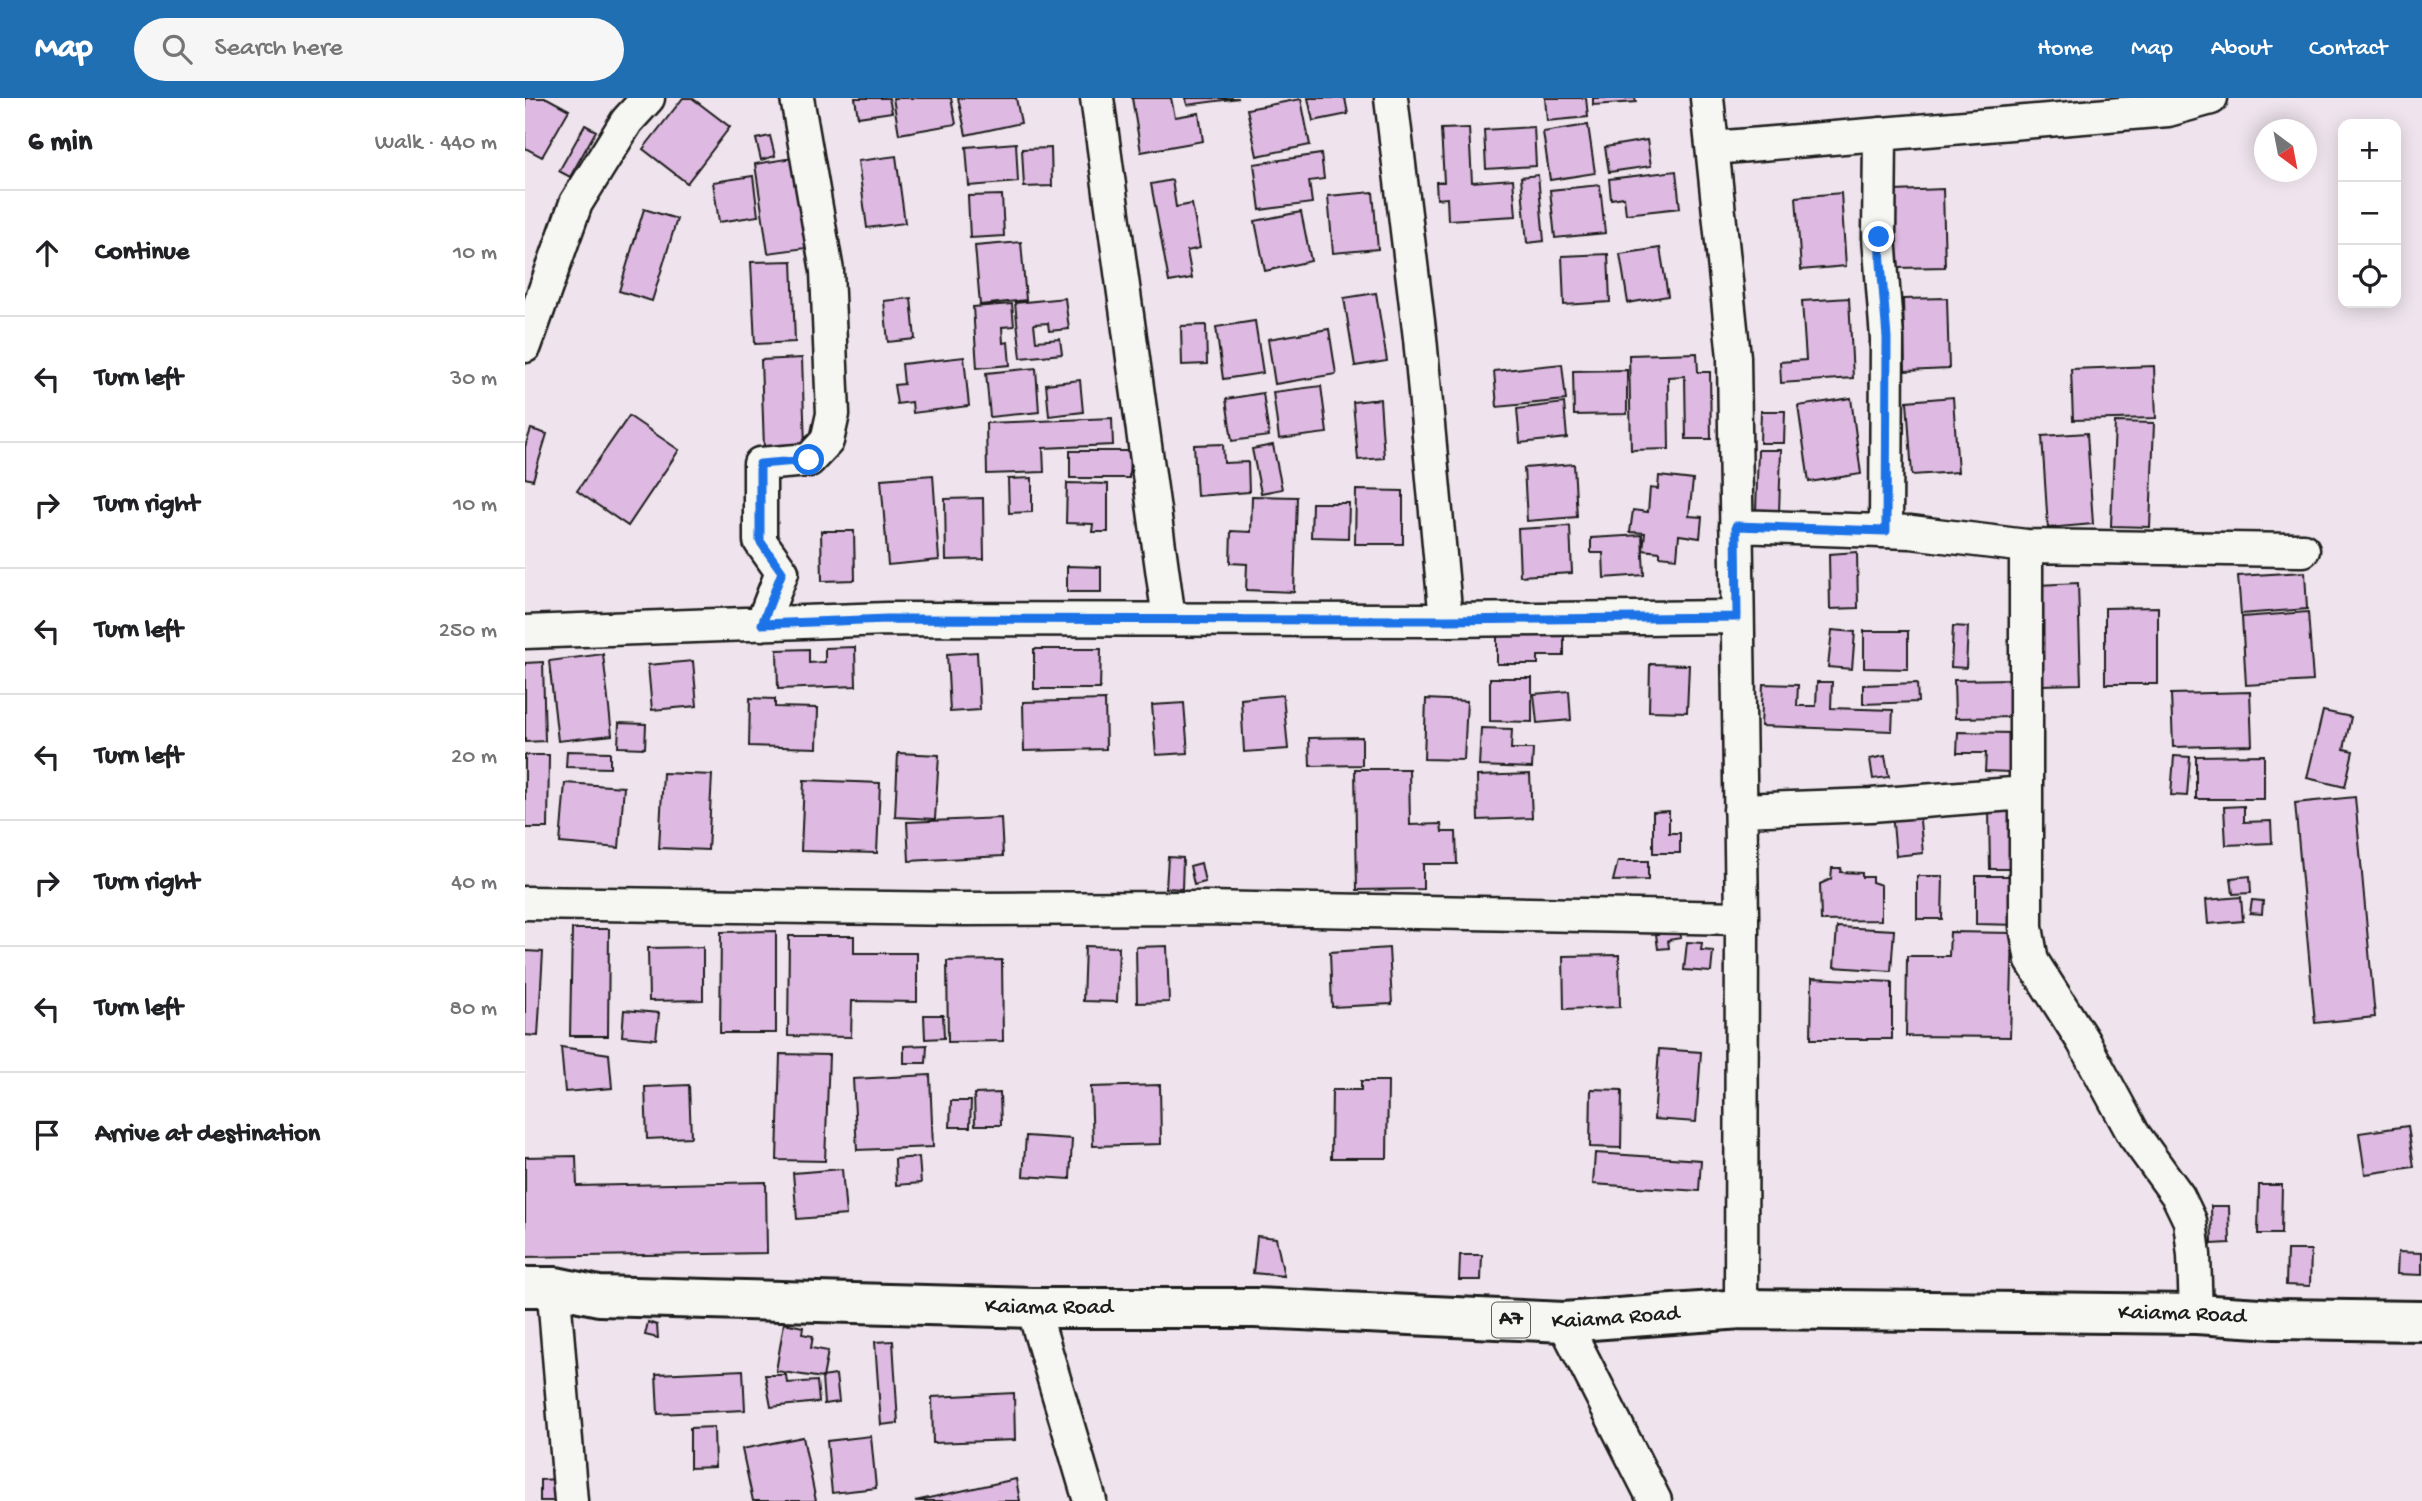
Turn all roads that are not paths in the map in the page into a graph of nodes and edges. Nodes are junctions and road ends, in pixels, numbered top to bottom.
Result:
1 (648, 98) edge
2 (797, 98) edge
3 (1097, 98) edge
4 (1391, 98) edge
5 (1707, 98) edge
6 (2211, 98) edge
7 (2085, 108) edge
8 (1879, 134) junction
9 (1713, 148) junction
10 (525, 346) edge
11 (1736, 526) junction
12 (1886, 531) junction
13 (2026, 547) junction
14 (2303, 550) dead end
15 (1737, 617) junction
16 (1169, 619) junction
17 (1446, 620) junction
18 (762, 624) junction
19 (525, 632) edge
20 (2025, 793) junction
21 (1740, 810) junction
22 (525, 903) edge
23 (1742, 918) junction
24 (535, 1300) edge
25 (1033, 1308) junction
26 (1741, 1309) junction
27 (2196, 1314) junction
28 (2422, 1321) edge
29 (1565, 1322) junction
30 (571, 1501) edge
31 (1090, 1501) edge
32 (1655, 1501) edge

1 - 10 street
2 - 18 street
3 - 16 street
4 - 17 street
5 - 9 street
6 - 7 street
7 - 8 street
8 - 9 street
8 - 12 street
9 - 11 street
11 - 12 street
11 - 15 street
12 - 13 street
13 - 14 street
13 - 20 street
15 - 17 street
15 - 21 street
16 - 17 street
16 - 18 street
18 - 19 street
20 - 21 street
20 - 27 street
21 - 23 street
22 - 23 street
23 - 26 street
24 - 25 highway, Kaiama Road / A7
24 - 30 street
25 - 29 highway, Kaiama Road / A7
25 - 31 street
26 - 27 highway, Kaiama Road / A7
26 - 29 highway, Kaiama Road / A7
27 - 28 highway, Kaiama Road / A7
29 - 32 street

